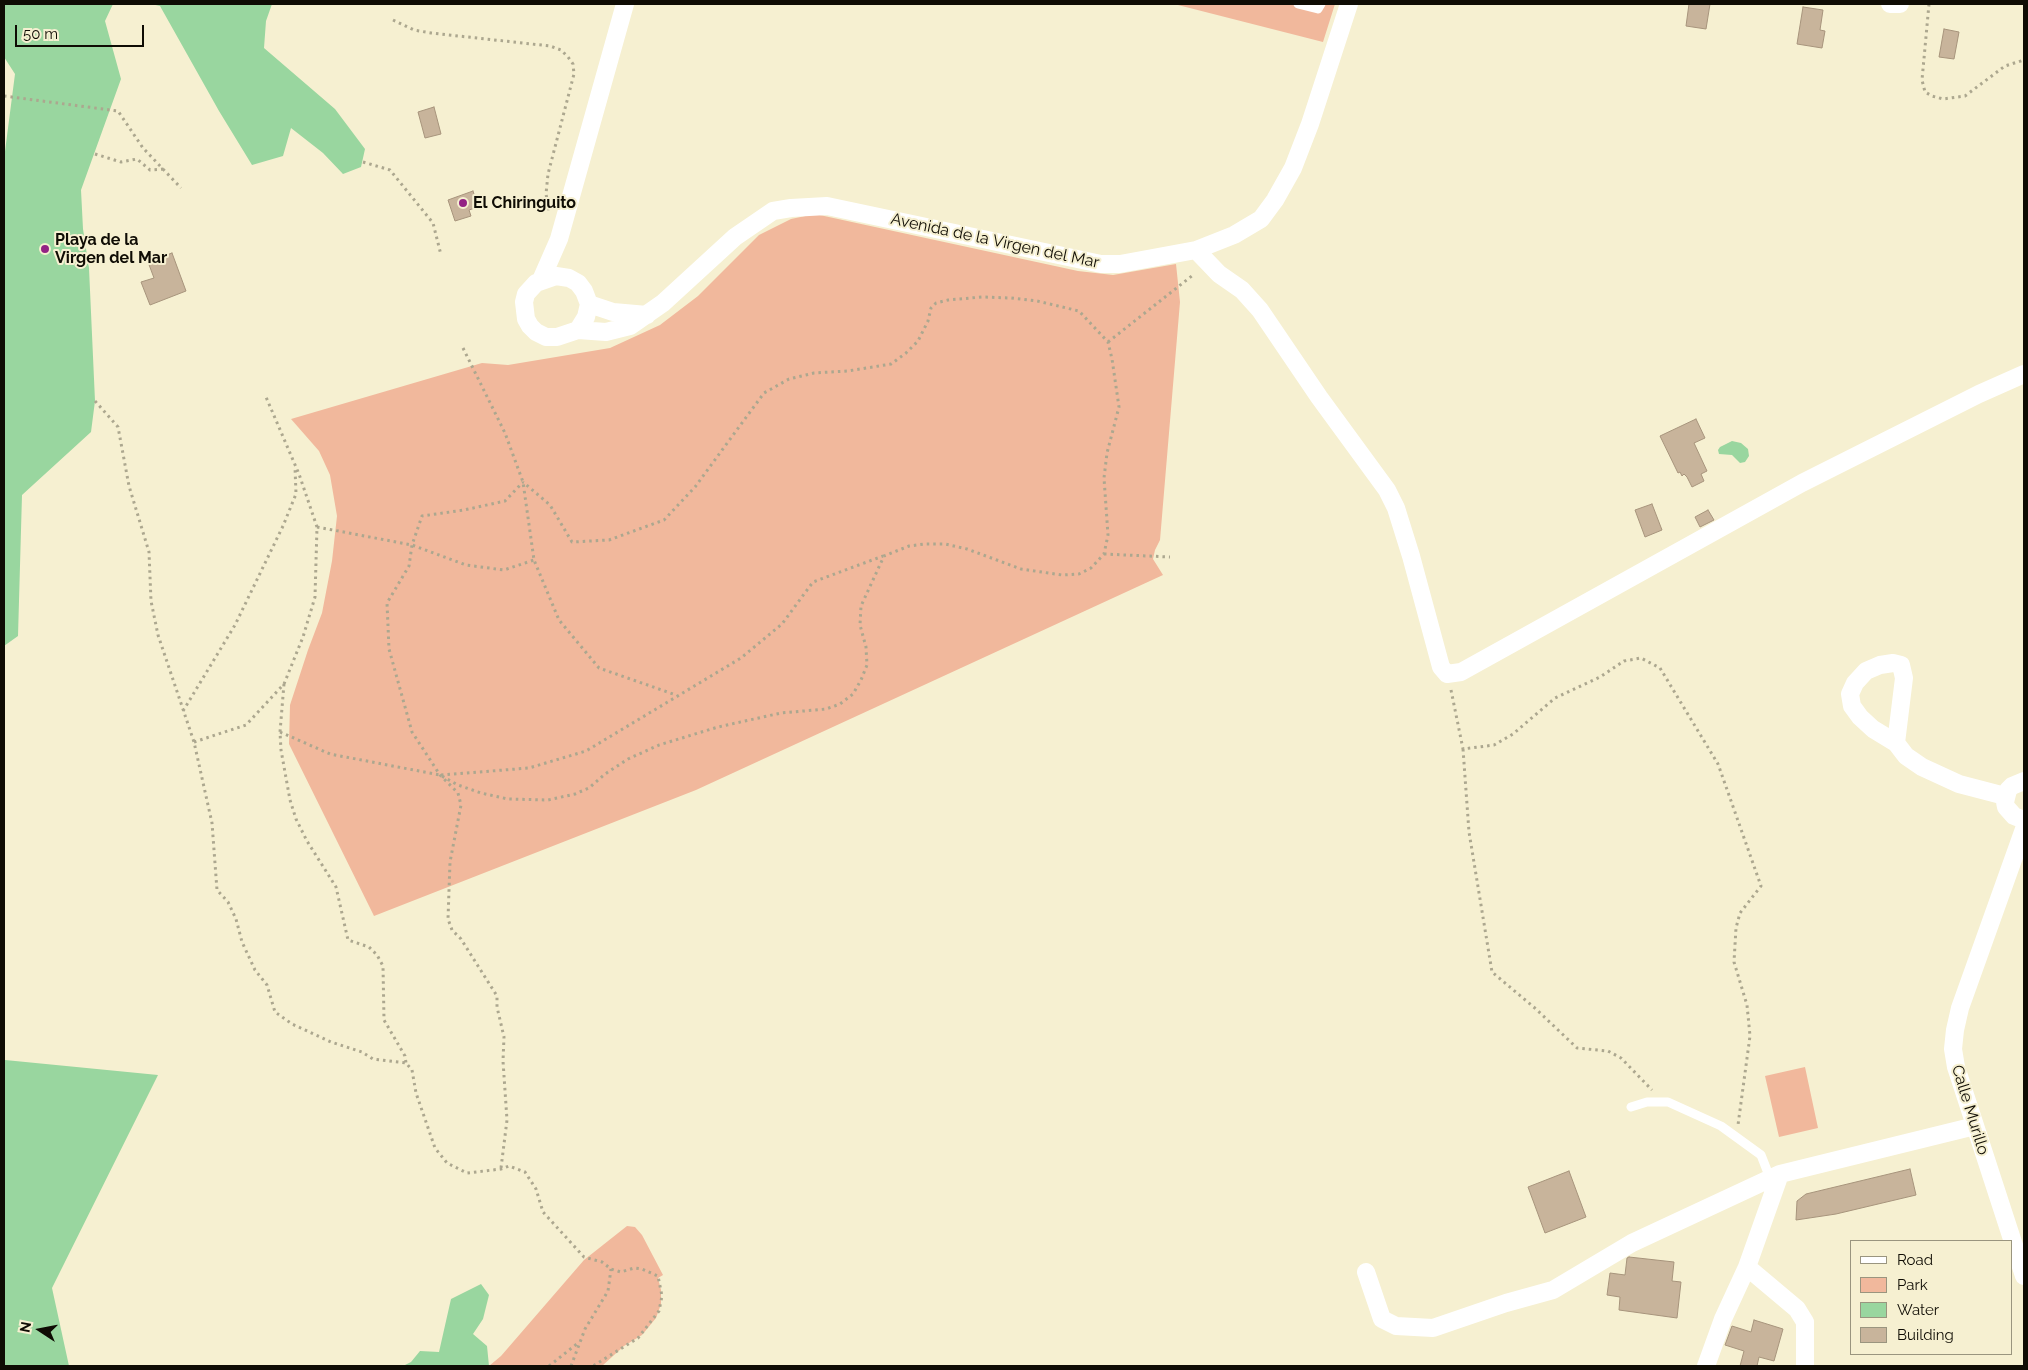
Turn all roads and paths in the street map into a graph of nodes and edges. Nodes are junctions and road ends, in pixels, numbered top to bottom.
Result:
1 (625, 4) edge
2 (1298, 4) edge
3 (1321, 4) edge
4 (1349, 4) edge
5 (1890, 4) edge
6 (1900, 4) edge
7 (1929, 4) edge
8 (393, 20) dead end
9 (2024, 60) edge
10 (4, 96) edge
11 (95, 154) dead end
12 (363, 162) dead end
13 (164, 170) junction
14 (181, 188) dead end
15 (550, 219) dead end
16 (559, 239) junction
17 (1196, 250) junction
18 (441, 255) dead end
19 (1194, 275) dead end
20 (541, 280) junction
21 (578, 283) junction
22 (589, 304) junction
23 (647, 315) junction
24 (578, 330) junction
25 (1108, 342) junction
26 (463, 348) dead end
27 (2024, 374) edge
28 (266, 397) dead end
29 (95, 401) dead end
30 (295, 464) junction
31 (523, 482) junction
32 (317, 527) junction
33 (412, 546) junction
34 (1104, 554) junction
35 (884, 556) junction
36 (1170, 557) dead end
37 (534, 560) junction
38 (1447, 674) junction
39 (284, 684) junction
40 (677, 696) junction
41 (183, 711) junction
42 (280, 732) junction
43 (194, 742) junction
44 (1896, 744) dead end
45 (1463, 749) junction
46 (440, 775) junction
47 (2024, 781) edge
48 (2005, 796) junction
49 (2024, 820) edge
50 (2024, 829) edge
51 (406, 1063) junction
52 (1668, 1102) junction
53 (1631, 1107) dead end
54 (1975, 1126) junction
55 (1737, 1138) junction
56 (501, 1169) junction
57 (1775, 1176) junction
58 (2012, 1240) edge
59 (2013, 1242) edge
60 (1747, 1267) junction
61 (611, 1268) junction
62 (1366, 1272) dead end
63 (2024, 1276) edge
64 (579, 1343) junction
65 (549, 1366) edge
66 (570, 1366) edge
67 (593, 1366) edge
68 (1706, 1366) edge
69 (1805, 1366) edge

1 - 16 street
2 - 3 lane
4 - 17 street, Avenida de la Virgen del Mar
5 - 6 street
7 - 9 path
8 - 15 path
10 - 13 path
11 - 13 path
12 - 18 path
13 - 14 path
16 - 20 street
16 - 21 street
17 - 23 street, Avenida de la Virgen del Mar
17 - 38 street
19 - 25 path
20 - 21 street
20 - 24 street
21 - 22 street
22 - 23 street
22 - 24 street
23 - 24 street, Avenida de la Virgen del Mar
25 - 31 path
25 - 34 path
26 - 31 path
27 - 38 street
28 - 30 path
29 - 41 path
30 - 32 path
30 - 41 path
31 - 33 path
31 - 37 path
32 - 33 path
32 - 39 path
33 - 37 path
33 - 46 path
34 - 35 path
34 - 36 path
35 - 40 path
35 - 46 path
37 - 40 path
38 - 45 path
39 - 42 path
39 - 43 path
40 - 46 path
41 - 43 path
42 - 46 path
42 - 51 path
43 - 51 path
44 - 48 street
45 - 52 path
45 - 55 path
46 - 56 path
47 - 48 street
48 - 49 street
50 - 54 street, Calle Murillo
51 - 56 path
52 - 53 lane
52 - 55 lane
54 - 57 street
54 - 58 street, Calle Murillo
55 - 57 lane
56 - 61 path
57 - 60 street
57 - 62 street
59 - 63 street, Calle Murillo
60 - 68 street
60 - 69 street
61 - 64 path
61 - 67 path
64 - 65 path
64 - 66 path

